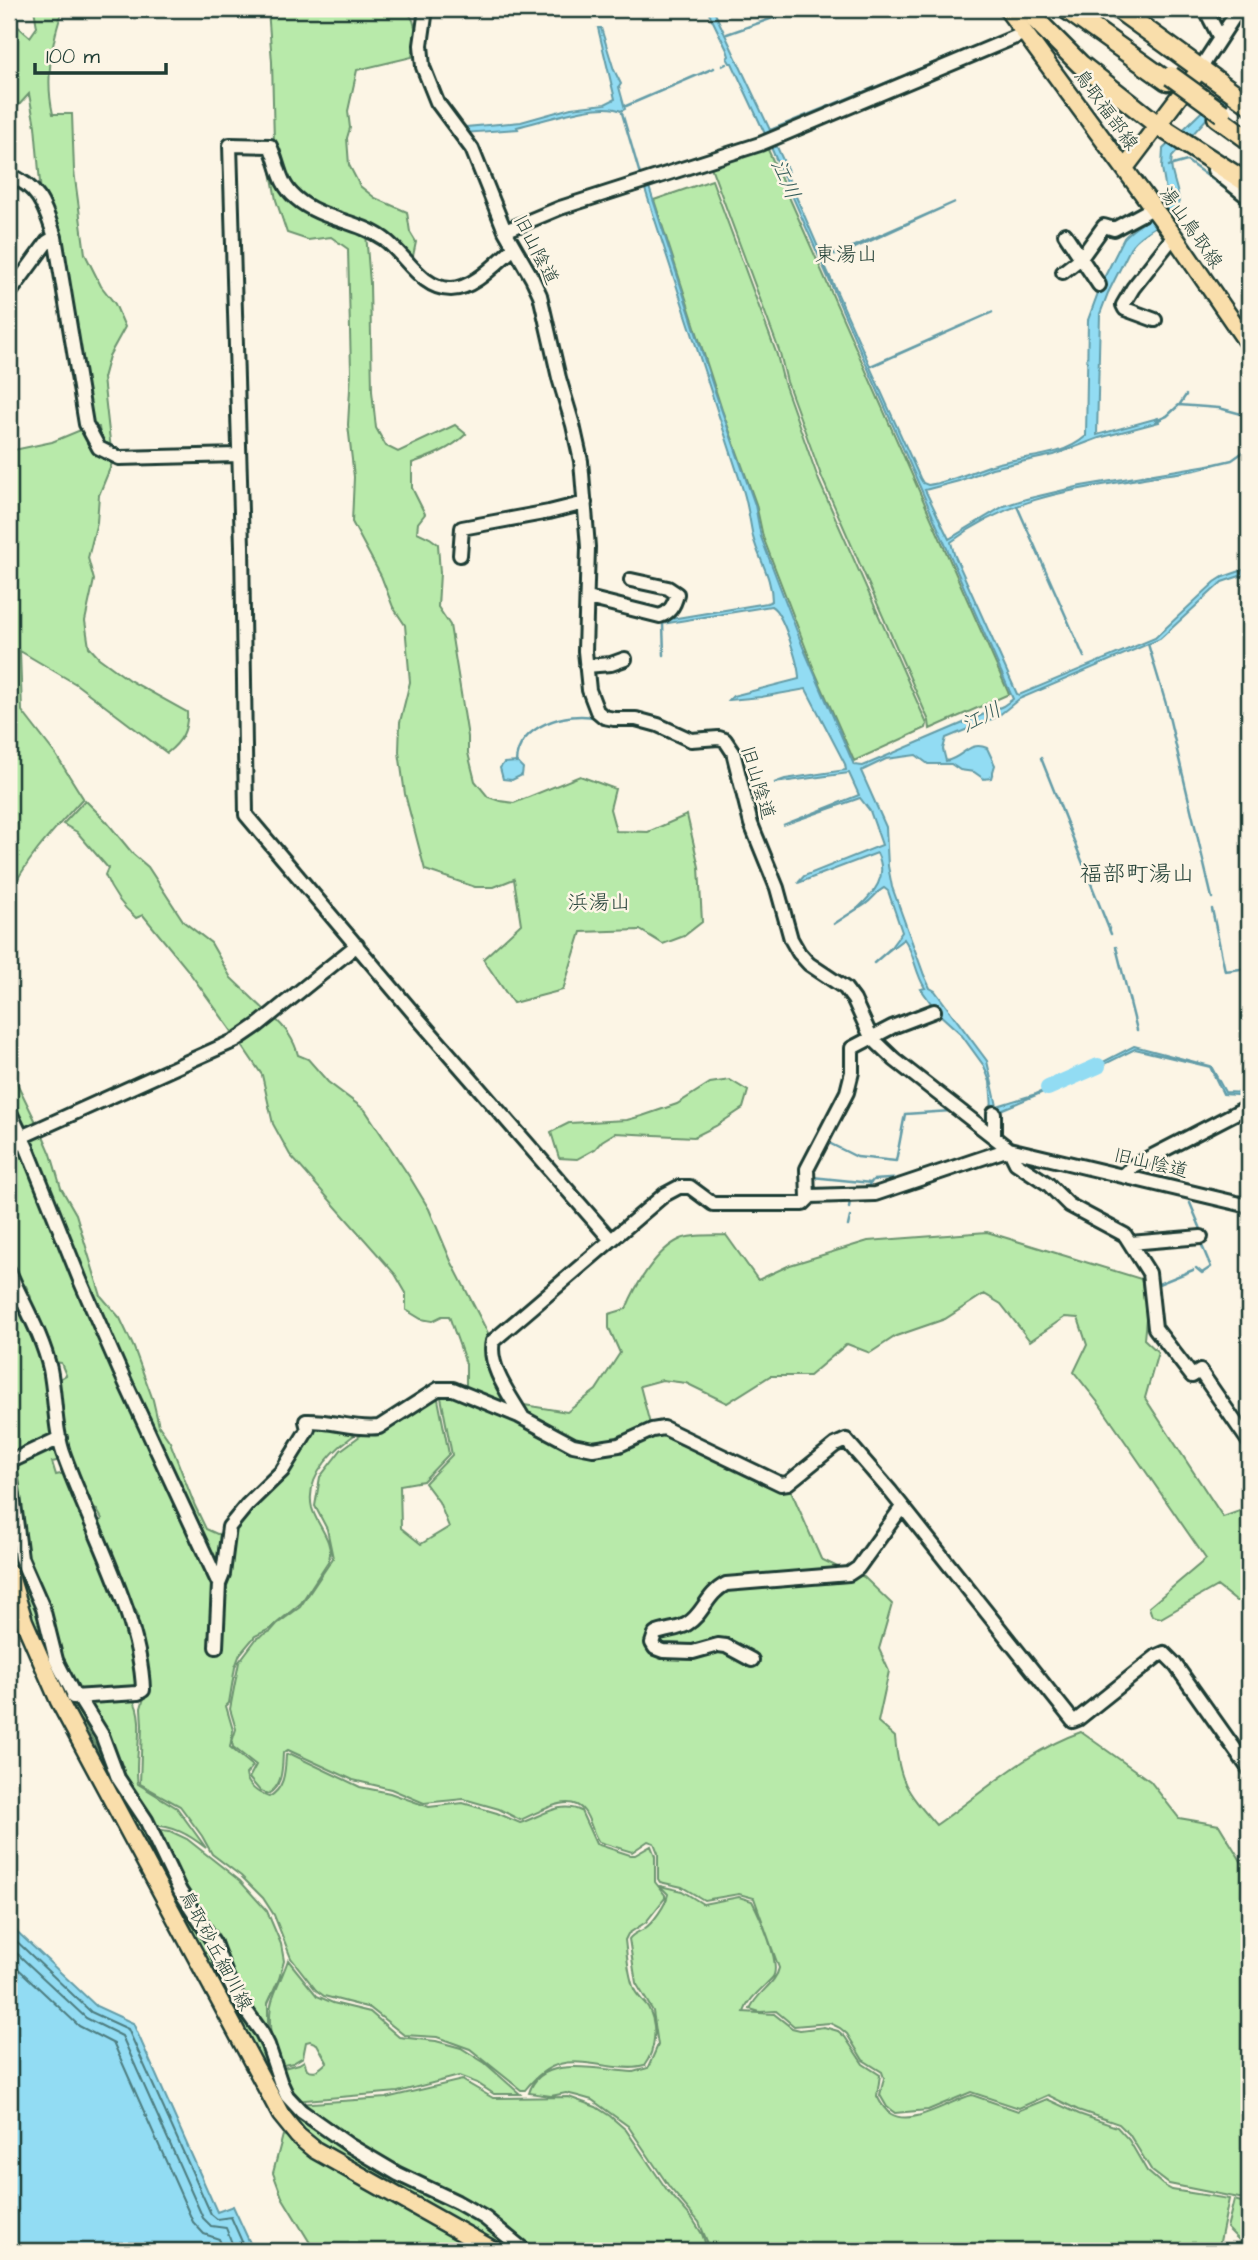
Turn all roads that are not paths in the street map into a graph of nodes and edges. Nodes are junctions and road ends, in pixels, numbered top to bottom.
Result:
1 (426, 9) edge
2 (1007, 9) edge
3 (1025, 9) edge
4 (1066, 9) edge
5 (1080, 9) edge
6 (1118, 9) edge
7 (1205, 9) edge
8 (1239, 9) edge
9 (1025, 33) junction
10 (1220, 38) junction
11 (1200, 69) junction
12 (1169, 79) junction
13 (1245, 101) edge
14 (1220, 115) junction
15 (1166, 131) junction
16 (1249, 132) edge
17 (1249, 140) edge
18 (1192, 149) junction
19 (1125, 168) junction
20 (9, 175) edge
21 (1249, 184) edge
22 (1249, 198) edge
23 (1153, 208) junction
24 (505, 231) junction
25 (1065, 234) dead end
26 (1174, 236) junction
27 (55, 237) junction
28 (513, 248) junction
29 (1081, 258) junction
30 (1063, 272) dead end
31 (1099, 285) dead end
32 (9, 294) edge
33 (1155, 320) dead end
34 (1249, 345) edge
35 (238, 455) junction
36 (584, 503) junction
37 (460, 555) dead end
38 (631, 580) dead end
39 (588, 598) junction
40 (625, 659) dead end
41 (586, 667) junction
42 (357, 945) junction
43 (934, 1011) dead end
44 (871, 1037) junction
45 (1249, 1106) edge
46 (9, 1110) edge
47 (994, 1114) dead end
48 (994, 1137) junction
49 (22, 1139) junction
50 (9, 1148) edge
51 (1009, 1149) junction
52 (1124, 1175) junction
53 (808, 1198) junction
54 (1249, 1206) edge
55 (1201, 1237) dead end
56 (611, 1240) junction
57 (1130, 1243) junction
58 (9, 1271) edge
59 (523, 1418) junction
60 (60, 1438) junction
61 (1249, 1442) edge
62 (9, 1464) edge
63 (902, 1507) junction
64 (9, 1573) edge
65 (219, 1584) junction
66 (216, 1647) dead end
67 (752, 1660) dead end
68 (77, 1696) junction
69 (59, 1701) junction
70 (1249, 1769) edge
71 (495, 2251) edge
72 (525, 2251) edge

1 - 24 street, 旧山陰道
2 - 9 main road, 鳥取福部線
3 - 15 highway
4 - 12 highway
5 - 12 highway
6 - 11 highway
7 - 10 street
8 - 10 street
9 - 19 main road, 鳥取福部線
9 - 24 street
10 - 11 street
11 - 13 highway
11 - 15 main road, 鳥取福部線
12 - 14 highway
14 - 16 highway
14 - 17 highway
15 - 18 highway
15 - 19 main road, 鳥取福部線
18 - 21 highway
18 - 22 street
19 - 23 main road, 湯山鳥取線
20 - 27 street
23 - 26 main road, 湯山鳥取線
23 - 29 street
24 - 28 street, 旧山陰道
25 - 29 street
26 - 33 street
26 - 34 main road, 湯山鳥取線
27 - 32 street
27 - 35 street
28 - 35 street
28 - 36 street, 旧山陰道
29 - 30 street
29 - 31 street
35 - 42 street
36 - 37 street
36 - 39 street, 旧山陰道
38 - 39 street
39 - 41 street, 旧山陰道
40 - 41 street
41 - 44 street, 旧山陰道
42 - 49 street
42 - 56 street
43 - 44 street
44 - 48 street, 旧山陰道
44 - 53 street
45 - 52 street
46 - 49 street
47 - 48 street
48 - 51 street, 旧山陰道
49 - 50 street
49 - 65 street
51 - 52 street, 旧山陰道
51 - 53 street
51 - 57 street
52 - 54 street, 旧山陰道
53 - 56 street
55 - 57 street
56 - 59 street
57 - 61 street
58 - 60 street
59 - 63 street
59 - 65 street
60 - 62 street
60 - 68 street
62 - 68 street
63 - 67 street
63 - 70 street
64 - 69 main road, 鳥取砂丘細川線
65 - 66 street
68 - 69 street
68 - 72 street
69 - 71 main road, 鳥取砂丘細川線

